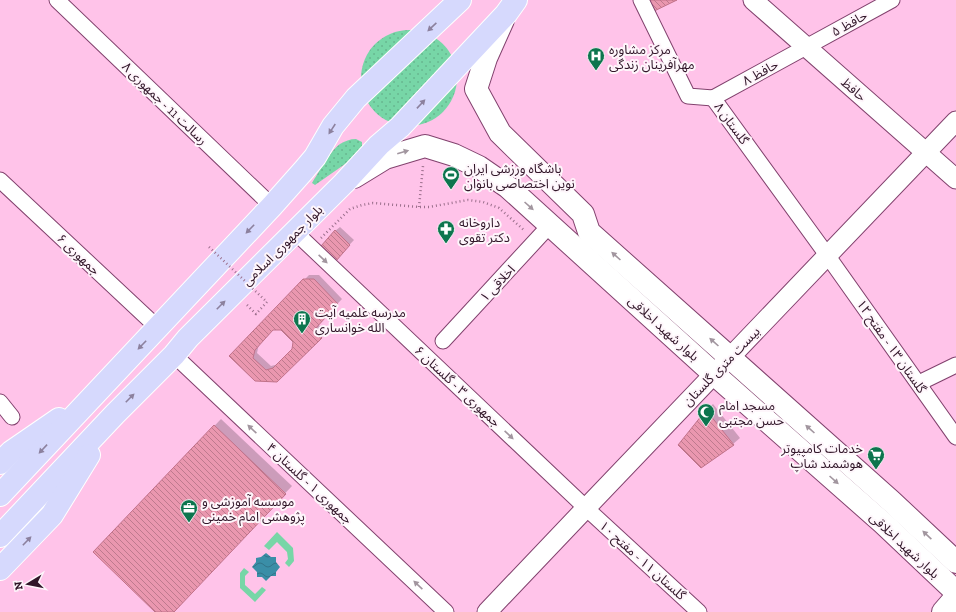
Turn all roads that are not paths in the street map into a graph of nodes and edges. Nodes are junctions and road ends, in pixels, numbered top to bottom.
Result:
1 (57, 0) edge
2 (460, 0) edge
3 (641, 0) edge
4 (753, 0) edge
5 (892, 0) edge
6 (877, 4) edge
7 (511, 7) edge
8 (806, 46) junction
9 (713, 98) junction
10 (956, 121) edge
11 (926, 152) junction
12 (956, 179) edge
13 (0, 180) edge
14 (344, 183) junction
15 (272, 206) junction
16 (550, 225) junction
17 (295, 232) junction
18 (827, 255) junction
19 (158, 328) junction
20 (443, 342) dead end
21 (174, 355) junction
22 (730, 357) junction
23 (956, 365) edge
24 (714, 374) junction
25 (919, 383) junction
26 (94, 395) junction
27 (0, 402) edge
28 (114, 414) junction
29 (12, 417) dead end
30 (956, 437) edge
31 (0, 463) edge
32 (0, 495) edge
33 (586, 508) junction
34 (0, 536) edge
35 (956, 562) edge
36 (0, 569) edge
37 (956, 592) edge
38 (956, 597) edge
39 (446, 612) edge
40 (487, 612) edge
41 (699, 612) edge
42 (943, 612) edge

1 - 15 street, رسالت 11 - جمهوری ۸
2 -> 15 main road
3 - 9 street, گلستان ۸
4 - 8 street, حافظ
5 - 6 street, حافظ ۵
6 - 8 street, حافظ ۵
14 -> 7 main road, بلوار جمهوری اسلامی
22 -> 7 main road, بلوار شهید اخلاقی
8 - 9 street, حافظ ۸
8 - 11 street, حافظ
9 - 18 street, گلستان ۸
10 - 11 street, بیست متری گلستان
11 - 12 street, حافظ
11 - 18 street, بیست متری گلستان
13 - 19 street, جمهوری ۶
14 -> 16 main road, بلوار شهید اخلاقی
14 - 17 main road, بلوار جمهوری اسلامی
15 -> 19 main road
16 - 20 street, اخلاقی ۱
16 - 24 main road, بلوار شهید اخلاقی
21 -> 17 main road, بلوار جمهوری اسلامی
17 -> 33 street, جمهوری ۳ - گلستان ۶
18 - 22 street, بیست متری گلستان
18 - 25 street, گلستان ۱۳ - مفتح ۱۲
19 -> 26 main road
28 -> 21 main road, بلوار جمهوری اسلامی
39 -> 21 street, جمهوری ۱ - گلستان ۴
22 - 24 street, بیست متری گلستان
35 -> 22 main road, بلوار شهید اخلاقی
23 - 25 street
24 - 33 street, بیست متری گلستان
24 -> 37 main road, بلوار شهید اخلاقی
25 - 30 street, گلستان ۱۳ - مفتح ۱۲
26 - 31 main road
26 -> 32 main road
27 - 29 street
28 - 34 main road, بلوار جمهوری اسلامی
36 -> 28 main road
33 - 40 street, بیست متری گلستان
33 - 41 street, گلستان ۱۱ - مفتح ۱۰
38 - 42 main road

